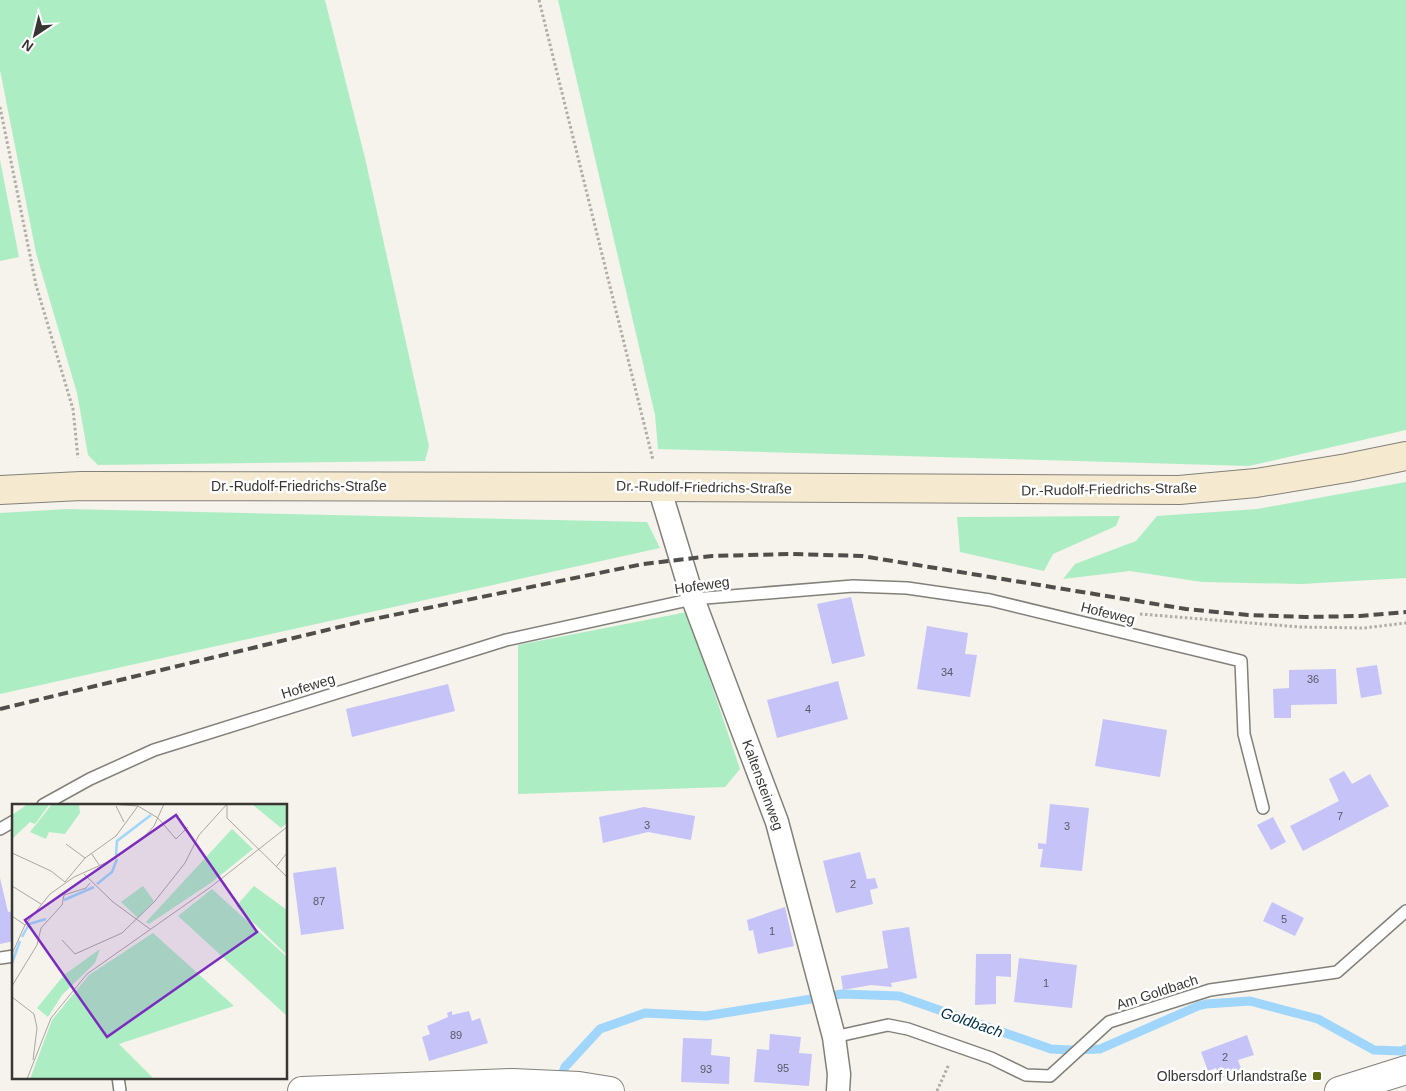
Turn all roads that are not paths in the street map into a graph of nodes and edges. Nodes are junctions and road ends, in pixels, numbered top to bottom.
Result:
1 (1406, 456) edge
2 (659, 487) junction
3 (0, 490) edge
4 (693, 600) junction
5 (45, 804) edge
6 (1263, 808) dead end
7 (12, 822) edge
8 (0, 829) edge
9 (1406, 911) edge
10 (834, 1037) junction
11 (1406, 1070) edge
12 (118, 1078) edge
13 (120, 1091) edge
14 (302, 1091) edge
15 (610, 1091) edge
16 (838, 1091) edge
17 (1339, 1091) edge

1 - 2 main road, Dr.-Rudolf-Friedrichs-Straße
2 - 3 main road, Dr.-Rudolf-Friedrichs-Straße
2 - 4 street, Kaltensteinweg
4 - 5 lane, Hofeweg
4 - 6 lane, Hofeweg
4 - 10 street, Kaltensteinweg
7 - 8 lane
9 - 10 lane, Am Goldbach
10 - 16 street, Kaltensteinweg
11 - 17 street
12 - 13 lane
14 - 15 street

